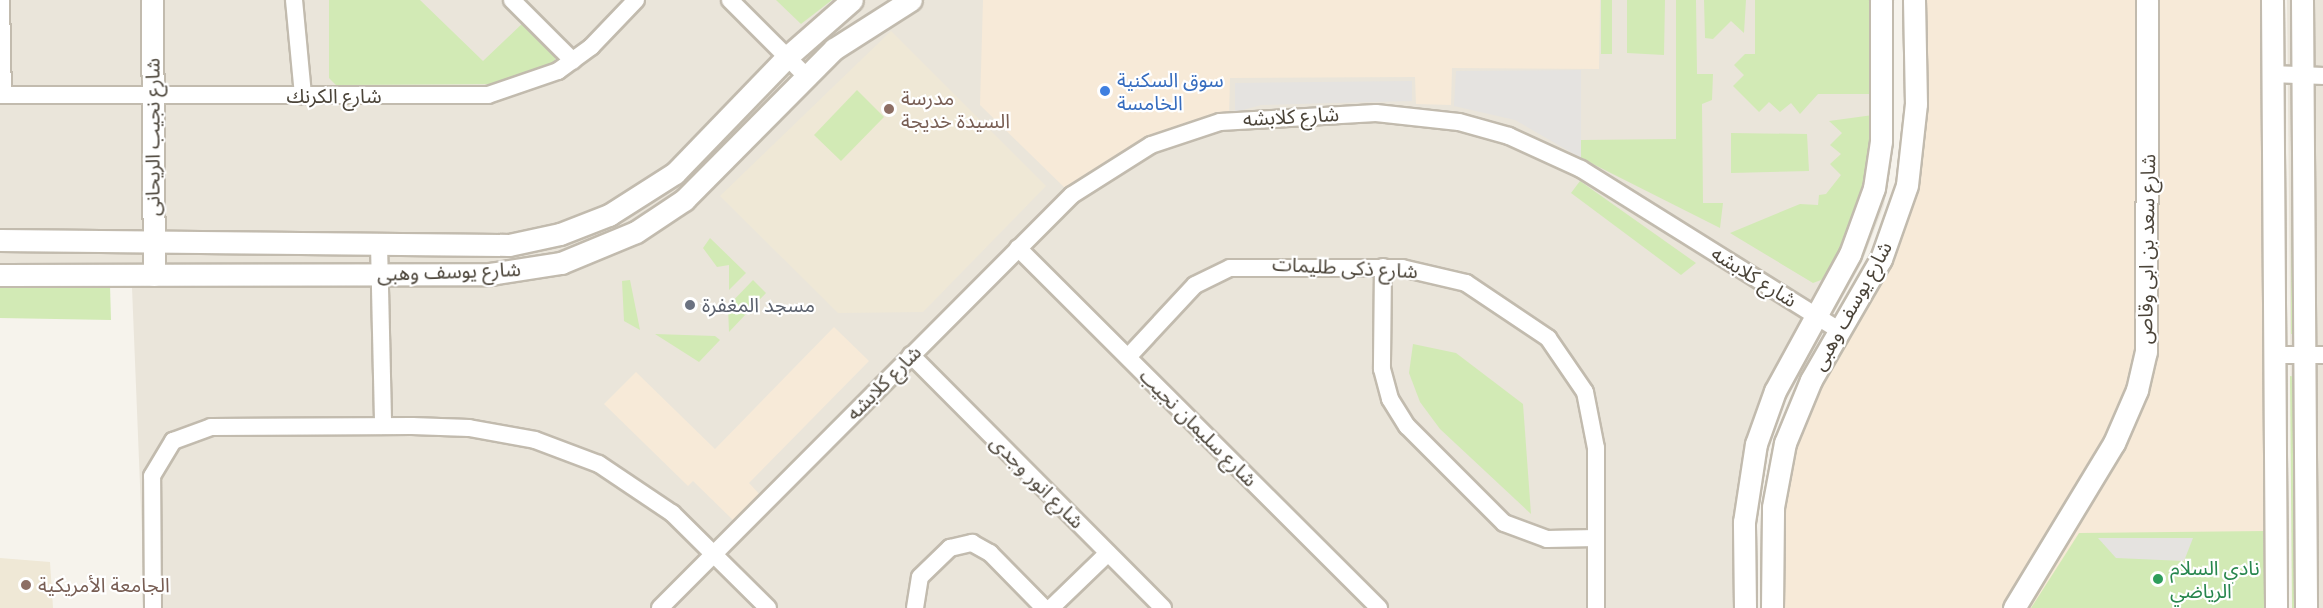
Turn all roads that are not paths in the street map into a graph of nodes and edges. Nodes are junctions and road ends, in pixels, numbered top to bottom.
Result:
1 (0, 0) edge
2 (152, 0) edge
3 (294, 0) edge
4 (512, 0) edge
5 (636, 0) edge
6 (730, 0) edge
7 (852, 0) edge
8 (911, 0) edge
9 (1881, 0) edge
10 (1914, 0) edge
11 (2147, 0) edge
12 (2272, 0) edge
13 (2302, 0) edge
14 (787, 57) junction
15 (573, 61) junction
16 (2272, 74) junction
17 (2313, 76) edge
18 (807, 77) junction
19 (2, 95) edge
20 (153, 96) junction
21 (303, 96) junction
22 (0, 240) edge
23 (153, 242) junction
24 (379, 244) junction
25 (1018, 248) junction
26 (1383, 267) junction
27 (380, 274) junction
28 (0, 275) edge
29 (154, 275) junction
30 (1817, 316) junction
31 (1840, 331) junction
32 (911, 355) junction
33 (2274, 355) junction
34 (2314, 355) edge
35 (1128, 357) junction
36 (383, 426) junction
37 (1596, 538) junction
38 (1108, 553) junction
39 (714, 554) junction
40 (153, 608) edge
41 (660, 608) edge
42 (768, 608) edge
43 (915, 608) edge
44 (1044, 608) edge
45 (1051, 608) edge
46 (1163, 608) edge
47 (1378, 608) edge
48 (1596, 608) edge
49 (1745, 608) edge
50 (1772, 608) edge
51 (2014, 608) edge
52 (2276, 608) edge
53 (2306, 608) edge

1 - 19 street
2 - 20 street, شارع نجيب الريحانى
3 - 21 street
4 - 15 street
5 - 15 street, شارع الكرنك
6 - 14 street
7 - 14 street, شارع يوسف وهبى
8 - 18 street, شارع يوسف وهبى
9 - 30 street, شارع يوسف وهبى
10 - 31 street, شارع يوسف وهبى
11 - 51 street, شارع سعد بن ابى وقاص
12 - 16 street
13 - 17 street
14 - 18 street
14 - 24 street, شارع يوسف وهبى
15 - 21 street, شارع الكرنك
16 - 17 street
16 - 33 street
17 - 34 street
18 - 27 street, شارع يوسف وهبى
19 - 20 street, شارع الكرنك
20 - 21 street, شارع الكرنك
20 - 23 street, شارع نجيب الريحانى
22 - 23 street, شارع يوسف وهبى
23 - 24 street, شارع يوسف وهبى
23 - 29 street, شارع نجيب الريحانى
24 - 27 street
25 - 30 street, شارع كلابشه
25 - 32 street, شارع كلابشه
25 - 35 street, شارع سليمان نجيب
26 - 35 street, شارع ذكى طليمات
26 - 37 street, شارع ذكى طليمات
26 - 37 street
27 - 29 street, شارع يوسف وهبى
27 - 36 street
28 - 29 street, شارع يوسف وهبى
30 - 31 street, شارع كلابشه
30 - 49 street, شارع يوسف وهبى
31 - 50 street, شارع يوسف وهبى
32 - 38 street, شارع انور وجدى
32 - 39 street, شارع كلابشه
33 - 34 street
33 - 52 street
34 - 53 street
35 - 47 street, شارع سليمان نجيب
36 - 39 street
36 - 40 street
37 - 48 street, شارع ذكى طليمات
38 - 45 street
38 - 46 street, شارع انور وجدى
39 - 41 street, شارع كلابشه
39 - 42 street
43 - 44 street

